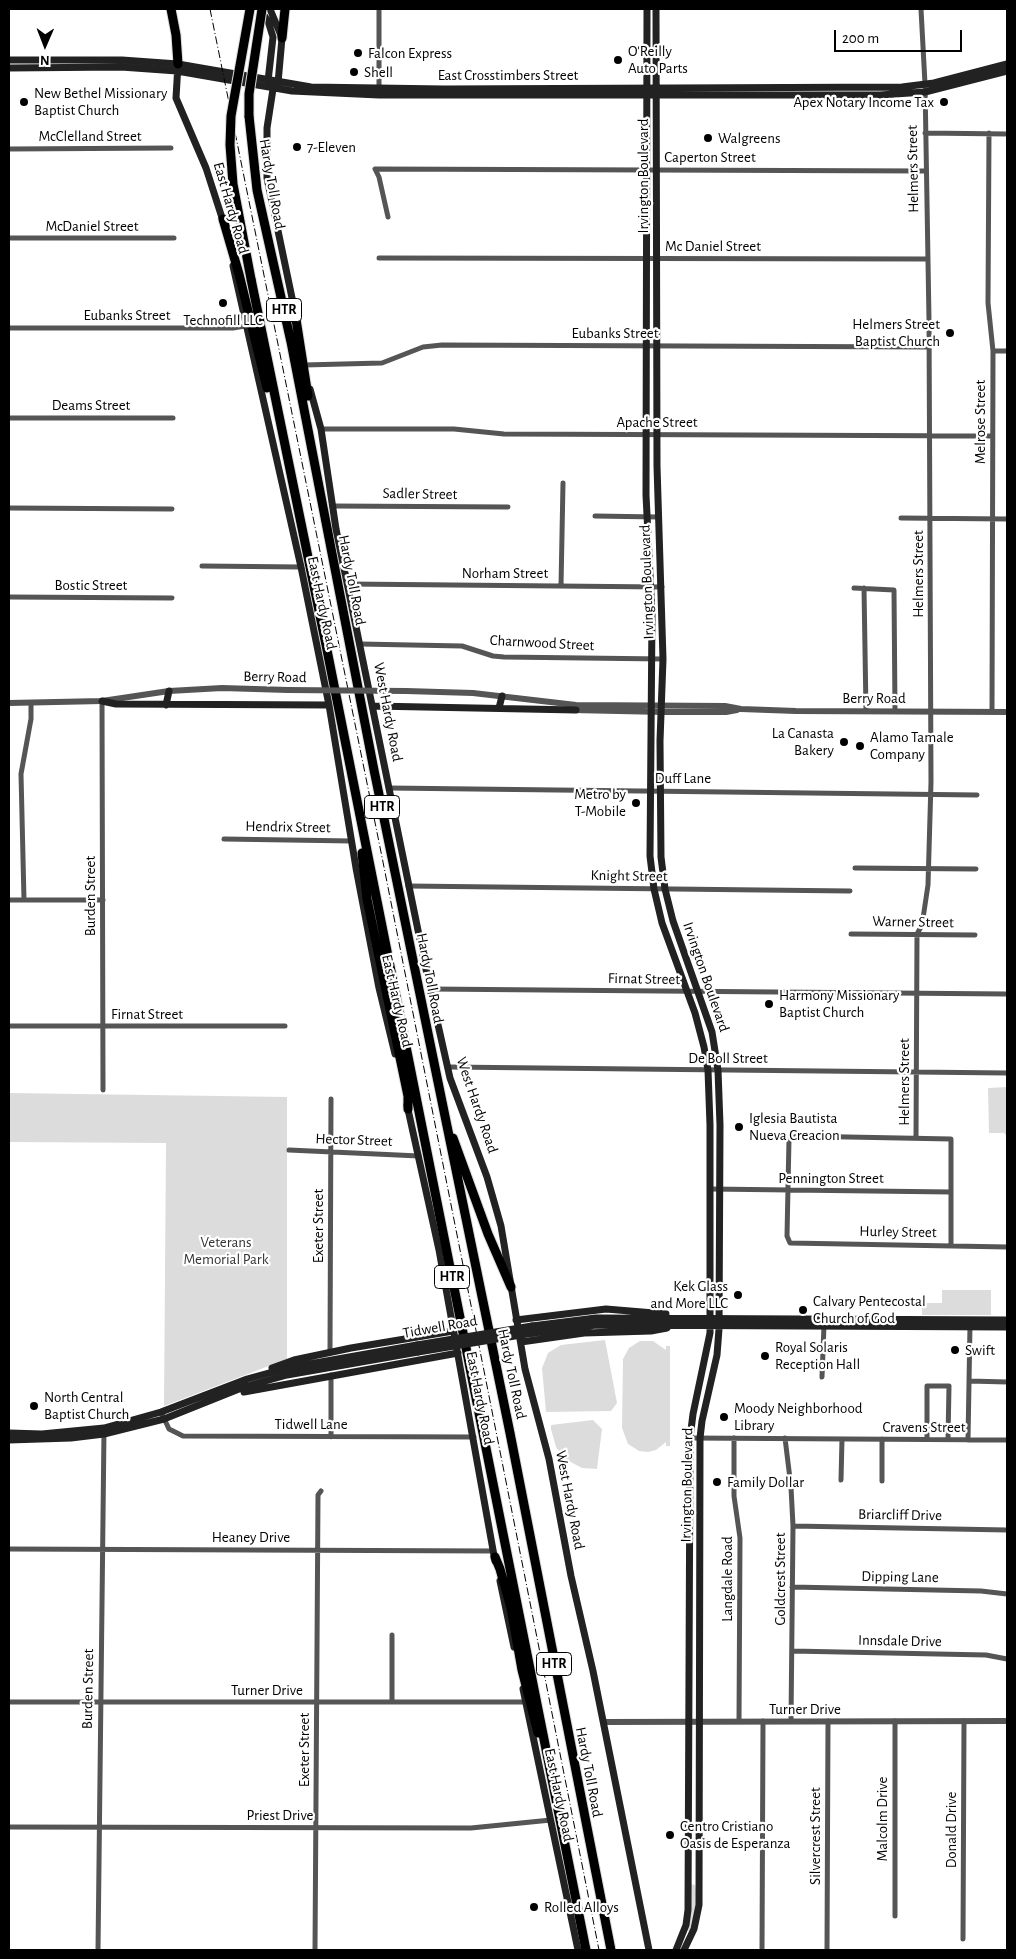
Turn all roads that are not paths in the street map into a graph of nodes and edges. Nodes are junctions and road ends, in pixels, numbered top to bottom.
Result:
1 (171, 9) edge
2 (250, 9) edge
3 (261, 9) edge
4 (270, 9) edge
5 (286, 9) edge
6 (379, 9) edge
7 (647, 9) edge
8 (656, 9) edge
9 (921, 9) edge
10 (282, 38) junction
11 (647, 49) junction
12 (656, 49) junction
13 (9, 60) edge
14 (83, 64) junction
15 (1007, 64) edge
16 (177, 67) junction
17 (9, 68) edge
18 (1007, 71) edge
19 (982, 73) junction
20 (268, 80) junction
21 (275, 86) junction
22 (925, 88) junction
23 (379, 91) junction
24 (647, 92) junction
25 (656, 92) junction
26 (924, 133) junction
27 (989, 133) junction
28 (1007, 134) edge
29 (171, 148) dead end
30 (9, 149) edge
31 (646, 170) junction
32 (656, 170) junction
33 (926, 171) junction
34 (388, 217) dead end
35 (223, 219) junction
36 (9, 238) edge
37 (174, 238) dead end
38 (379, 258) dead end
39 (657, 258) junction
40 (646, 259) junction
41 (928, 259) junction
42 (295, 313) junction
43 (245, 326) junction
44 (9, 328) edge
45 (645, 346) junction
46 (657, 346) junction
47 (929, 347) junction
48 (993, 351) junction
49 (1007, 351) edge
50 (304, 365) junction
51 (9, 418) edge
52 (173, 418) dead end
53 (321, 429) junction
54 (282, 433) junction
55 (646, 434) junction
56 (656, 434) junction
57 (929, 435) junction
58 (992, 436) junction
59 (563, 483) dead end
60 (328, 504) junction
61 (508, 507) dead end
62 (9, 508) edge
63 (172, 509) dead end
64 (596, 516) dead end
65 (646, 517) junction
66 (658, 517) junction
67 (901, 518) dead end
68 (931, 518) junction
69 (993, 518) junction
70 (1007, 519) edge
71 (649, 559) junction
72 (202, 566) dead end
73 (301, 567) junction
74 (660, 573) junction
75 (348, 584) junction
76 (561, 586) junction
77 (650, 587) junction
78 (662, 587) junction
79 (854, 588) dead end
80 (864, 588) junction
81 (9, 597) edge
82 (172, 598) dead end
83 (360, 644) junction
84 (652, 659) junction
85 (663, 659) junction
86 (169, 691) junction
87 (502, 696) junction
88 (102, 701) junction
89 (542, 702) junction
90 (9, 703) edge
91 (31, 703) junction
92 (166, 705) junction
93 (329, 705) junction
94 (373, 706) junction
95 (499, 708) junction
96 (652, 708) junction
97 (661, 709) junction
98 (576, 710) junction
99 (866, 711) junction
100 (895, 711) junction
101 (931, 711) junction
102 (992, 712) junction
103 (1007, 712) edge
104 (353, 781) junction
105 (389, 788) junction
106 (650, 791) junction
107 (661, 791) junction
108 (930, 794) junction
109 (977, 795) dead end
110 (224, 839) dead end
111 (352, 841) junction
112 (854, 868) dead end
113 (928, 869) junction
114 (976, 869) dead end
115 (408, 886) junction
116 (654, 889) junction
117 (665, 889) junction
118 (850, 891) dead end
119 (9, 900) edge
120 (24, 900) junction
121 (103, 900) junction
122 (851, 934) dead end
123 (917, 934) junction
124 (975, 935) dead end
125 (430, 989) junction
126 (687, 992) junction
127 (699, 992) junction
128 (917, 993) junction
129 (1007, 994) edge
130 (9, 1026) edge
131 (102, 1026) junction
132 (285, 1026) dead end
133 (448, 1068) junction
134 (708, 1070) junction
135 (718, 1070) junction
136 (916, 1071) junction
137 (1007, 1073) edge
138 (103, 1090) dead end
139 (331, 1099) dead end
140 (408, 1109) junction
141 (443, 1110) junction
142 (916, 1137) junction
143 (289, 1150) dead end
144 (331, 1151) junction
145 (419, 1156) junction
146 (710, 1190) junction
147 (720, 1190) junction
148 (787, 1190) junction
149 (952, 1192) junction
150 (951, 1245) junction
151 (1007, 1246) edge
152 (709, 1254) junction
153 (720, 1254) junction
154 (511, 1287) junction
155 (686, 1317) junction
156 (530, 1318) junction
157 (516, 1320) junction
158 (1007, 1320) edge
159 (710, 1321) junction
160 (720, 1321) junction
161 (824, 1323) junction
162 (970, 1323) junction
163 (1007, 1327) edge
164 (453, 1331) junction
165 (437, 1333) junction
166 (533, 1333) junction
167 (521, 1342) junction
168 (417, 1349) junction
169 (330, 1352) junction
170 (458, 1353) junction
171 (445, 1355) junction
172 (331, 1375) junction
173 (822, 1377) dead end
174 (247, 1379) junction
175 (969, 1381) junction
176 (1007, 1382) edge
177 (699, 1387) junction
178 (212, 1399) junction
179 (163, 1416) junction
180 (702, 1421) junction
181 (104, 1431) junction
182 (9, 1433) edge
183 (331, 1436) junction
184 (42, 1437) junction
185 (474, 1437) junction
186 (690, 1438) junction
187 (700, 1438) junction
188 (734, 1438) junction
189 (785, 1438) junction
190 (842, 1439) junction
191 (882, 1439) junction
192 (927, 1439) junction
193 (948, 1439) junction
194 (9, 1440) edge
195 (968, 1440) junction
196 (1007, 1440) edge
197 (841, 1480) dead end
198 (882, 1481) dead end
199 (322, 1491) dead end
200 (689, 1502) junction
201 (700, 1502) junction
202 (793, 1526) junction
203 (1007, 1530) edge
204 (9, 1549) edge
205 (318, 1549) junction
206 (102, 1550) junction
207 (494, 1554) junction
208 (700, 1565) junction
209 (689, 1566) junction
210 (792, 1587) junction
211 (1007, 1594) edge
212 (392, 1635) dead end
213 (689, 1644) junction
214 (699, 1644) junction
215 (792, 1651) junction
216 (1007, 1659) edge
217 (9, 1702) edge
218 (100, 1702) junction
219 (317, 1702) junction
220 (392, 1702) junction
221 (525, 1702) junction
222 (688, 1721) junction
223 (700, 1721) junction
224 (739, 1721) junction
225 (763, 1721) junction
226 (791, 1721) junction
227 (828, 1721) junction
228 (964, 1721) junction
229 (1007, 1721) edge
230 (603, 1722) junction
231 (895, 1722) junction
232 (552, 1773) junction
233 (699, 1779) junction
234 (689, 1780) junction
235 (551, 1820) junction
236 (9, 1827) edge
237 (99, 1827) junction
238 (316, 1828) junction
239 (688, 1877) junction
240 (698, 1877) junction
241 (895, 1916) dead end
242 (688, 1935) junction
243 (962, 1938) dead end
244 (98, 1950) edge
245 (315, 1950) edge
246 (578, 1950) edge
247 (586, 1950) edge
248 (611, 1950) edge
249 (649, 1950) edge
250 (676, 1950) edge
251 (684, 1950) edge
252 (762, 1950) edge
253 (827, 1950) edge

1 - 16 highway
2 - 54 highway, HTR, bridge
3 - 20 main road
3 - 60 highway, Hardy Toll Road / HTR, bridge
4 - 10 main road
5 - 10 highway
6 - 23 street
7 - 11 main road, Irvington Boulevard
8 - 12 main road, Irvington Boulevard
9 - 22 street, Helmers Street
10 - 21 main road, West Hardy Road
11 - 12 main road
11 - 24 main road, Irvington Boulevard
12 - 25 main road, Irvington Boulevard
13 - 14 main road, East Crosstimbers Street
14 - 16 main road, East Crosstimbers Street
14 - 17 main road, East Crosstimbers Street
15 - 19 main road, East Crosstimbers Street
16 - 20 main road, East Crosstimbers Street
16 - 21 main road, East Crosstimbers Street
16 - 35 main road, East Hardy Road
18 - 19 main road, East Crosstimbers Street
19 - 22 main road, East Crosstimbers Street
20 - 21 main road
21 - 23 main road, East Crosstimbers Street
21 - 42 main road, West Hardy Road
22 - 25 main road, East Crosstimbers Street
22 - 26 street, Helmers Street
23 - 24 main road, East Crosstimbers Street
24 - 25 main road, East Crosstimbers Street
24 - 31 main road, Irvington Boulevard
25 - 32 main road, Irvington Boulevard
26 - 27 street
26 - 33 street, Helmers Street
27 - 28 street
27 - 48 street, Melrose Street
29 - 30 street, McClelland Street
31 - 32 street, Caperton Street
31 - 34 street, Caperton Street
31 - 40 main road, Irvington Boulevard
32 - 33 street, Caperton Street
32 - 39 main road, Irvington Boulevard
33 - 41 street, Helmers Street
35 - 43 main road, East Hardy Road
35 - 54 highway
36 - 37 street, McDaniel Street
38 - 40 street, Mc Daniel Street
39 - 40 street, Mc Daniel Street
39 - 41 street, Mc Daniel Street
39 - 46 main road, Irvington Boulevard
40 - 45 main road, Irvington Boulevard
41 - 47 street, Helmers Street
42 - 50 main road, West Hardy Road
42 - 60 highway
43 - 44 street, Eubanks Street
43 - 73 main road, East Hardy Road
45 - 46 street, Eubanks Street
45 - 50 street, Eubanks Street
45 - 55 main road, Irvington Boulevard
46 - 47 street, Eubanks Street
46 - 56 main road, Irvington Boulevard
47 - 57 street, Helmers Street
48 - 49 street
48 - 58 street, Melrose Street
50 - 53 main road, West Hardy Road
51 - 52 street, Deams Street
53 - 55 street, Apache Street
53 - 60 main road, West Hardy Road
54 - 104 highway, HTR
55 - 56 street, Apache Street
55 - 65 main road, Irvington Boulevard
56 - 57 street, Apache Street
56 - 66 main road, Irvington Boulevard
57 - 58 street, Apache Street
57 - 68 street, Helmers Street
58 - 69 street, Melrose Street
59 - 76 street
60 - 61 street, Sadler Street
60 - 75 main road, West Hardy Road
60 - 141 highway, Hardy Toll Road / HTR
62 - 63 street
64 - 65 street
65 - 66 street
65 - 71 main road, Irvington Boulevard
66 - 74 main road, Irvington Boulevard
67 - 68 street
68 - 69 street
68 - 101 street, Helmers Street
69 - 70 street
69 - 102 street, Melrose Street
71 - 74 main road
71 - 77 main road, Irvington Boulevard
72 - 73 street
73 - 93 main road, East Hardy Road
74 - 78 main road, Irvington Boulevard
75 - 76 street, Norham Street
75 - 83 main road, West Hardy Road
76 - 77 street, Norham Street
77 - 78 street, Norham Street
77 - 84 main road, Irvington Boulevard
78 - 85 main road, Irvington Boulevard
79 - 80 street
80 - 99 street
80 - 100 street
81 - 82 street, Bostic Street
83 - 84 street, Charnwood Street
83 - 94 main road, West Hardy Road
84 - 85 street, Charnwood Street
84 - 96 main road, Irvington Boulevard
85 - 97 main road, Irvington Boulevard
86 - 87 street, Berry Road, bridge
86 - 88 street, Berry Road
86 - 92 main road
87 - 89 street, Berry Road
87 - 95 main road
88 - 91 street, Berry Road
88 - 92 main road
88 - 121 street, Burden Street
89 - 96 street, Berry Road
89 - 98 street, Berry Road
90 - 91 street, Berry Road
91 - 120 street
92 - 93 main road
93 - 111 main road, East Hardy Road
94 - 95 main road
94 - 105 main road, West Hardy Road
95 - 98 main road
96 - 97 street, Berry Road
96 - 98 street, Berry Road
96 - 106 main road, Irvington Boulevard
97 - 99 street, Berry Road
97 - 107 main road, Irvington Boulevard
99 - 100 street, Berry Road
100 - 101 street, Berry Road
101 - 102 street, Berry Road
101 - 108 street, Helmers Street
102 - 103 street, Berry Road
104 - 140 highway
104 - 232 highway, HTR
105 - 106 street, Duff Lane
105 - 115 main road, West Hardy Road
106 - 107 street, Duff Lane
106 - 116 main road, Irvington Boulevard
107 - 108 street, Duff Lane
107 - 117 main road, Irvington Boulevard
108 - 109 street, Duff Lane
108 - 113 street, Helmers Street
110 - 111 street, Hendrix Street
111 - 140 main road, East Hardy Road
112 - 113 street
113 - 114 street
113 - 123 street, Helmers Street
115 - 116 street, Knight Street
115 - 125 main road, West Hardy Road
116 - 117 street, Knight Street
116 - 126 main road, Irvington Boulevard
117 - 118 street, Knight Street
117 - 127 main road, Irvington Boulevard
119 - 120 street
120 - 121 street
121 - 131 street, Burden Street
122 - 123 street, Warner Street
123 - 124 street, Warner Street
123 - 128 street, Helmers Street
125 - 126 street, Firnat Street
125 - 133 main road, West Hardy Road
126 - 127 street, Firnat Street
126 - 134 main road, Irvington Boulevard
127 - 128 street, Firnat Street
127 - 135 main road, Irvington Boulevard
128 - 129 street, Firnat Street
128 - 136 street, Helmers Street
130 - 131 street, Firnat Street
131 - 132 street, Firnat Street
131 - 138 street, Burden Street
133 - 134 street, De Boll Street
133 - 154 main road, West Hardy Road
134 - 135 street, De Boll Street
134 - 146 main road, Irvington Boulevard
135 - 136 street, De Boll Street
135 - 147 main road, Irvington Boulevard
136 - 137 street, De Boll Street
136 - 142 street, Helmers Street
139 - 144 street, Exeter Street
140 - 145 main road, East Hardy Road
141 - 154 highway
141 - 248 highway, Hardy Toll Road / HTR
142 - 148 street
142 - 149 street
143 - 144 street, Hector Street
144 - 145 street, Hector Street
144 - 169 street, Exeter Street
145 - 164 main road, East Hardy Road
146 - 147 street, Pennington Street
146 - 152 main road, Irvington Boulevard
147 - 148 street, Pennington Street
147 - 153 main road, Irvington Boulevard
148 - 149 street, Pennington Street
148 - 150 street, Hurley Street
149 - 150 street
150 - 151 street, Hurley Street
152 - 153 main road
152 - 159 main road, Irvington Boulevard
153 - 160 main road, Irvington Boulevard
154 - 157 main road, West Hardy Road
155 - 156 main road
155 - 159 main road, Tidwell Road
155 - 166 main road, Tidwell Road
156 - 157 main road
156 - 166 main road
157 - 167 main road, West Hardy Road
158 - 162 main road, Tidwell Road
159 - 160 main road, Tidwell Road
159 - 166 main road, Tidwell Road
159 - 177 main road, Irvington Boulevard
160 - 161 main road, Tidwell Road
160 - 180 main road, Irvington Boulevard
161 - 162 main road, Tidwell Road
161 - 173 street
162 - 163 main road, Tidwell Road
162 - 175 street
164 - 165 main road
164 - 170 main road, East Hardy Road
165 - 169 main road
165 - 171 main road
166 - 167 main road
166 - 168 main road, Tidwell Road, bridge
167 - 230 main road, West Hardy Road
168 - 174 main road, Tidwell Road
168 - 178 main road, Tidwell Road
169 - 174 main road
170 - 171 main road
170 - 185 main road, East Hardy Road
171 - 172 main road
172 - 178 main road
172 - 183 street
174 - 179 main road, Tidwell Road
175 - 176 street
175 - 195 street
177 - 180 main road
177 - 186 main road, Irvington Boulevard
178 - 179 main road, Tidwell Road
179 - 181 main road, Tidwell Road
179 - 183 street, Tidwell Lane
180 - 187 main road, Irvington Boulevard
181 - 184 main road, Tidwell Road
181 - 206 street, Burden Street
182 - 184 main road, Tidwell Road
183 - 185 street, Tidwell Lane
184 - 194 main road, Tidwell Road
185 - 207 main road, East Hardy Road
186 - 187 street, Cravens Street
186 - 200 main road, Irvington Boulevard
187 - 188 street, Cravens Street
187 - 201 main road, Irvington Boulevard
188 - 189 street, Cravens Street
188 - 224 street, Langdale Road
189 - 190 street, Cravens Street
189 - 202 street, Goldcrest Street
190 - 191 street, Cravens Street
190 - 197 street
191 - 192 street, Cravens Street
191 - 198 street
192 - 193 street, Cravens Street
192 - 193 street
193 - 195 street, Cravens Street
195 - 196 street, Cravens Street
199 - 205 street, Exeter Street
200 - 201 main road
200 - 209 main road, Irvington Boulevard
201 - 208 main road, Irvington Boulevard
202 - 203 street, Briarcliff Drive
202 - 210 street, Goldcrest Street
204 - 206 street, Heaney Drive
205 - 206 street, Heaney Drive
205 - 207 street, Heaney Drive
205 - 219 street, Exeter Street
206 - 218 street, Burden Street
207 - 221 main road, East Hardy Road
207 - 232 highway
208 - 209 main road
208 - 214 main road, Irvington Boulevard
209 - 213 main road, Irvington Boulevard
210 - 211 street, Dipping Lane
210 - 215 street, Goldcrest Street
212 - 220 street
213 - 214 main road
213 - 222 main road, Irvington Boulevard
214 - 223 main road, Irvington Boulevard
215 - 216 street, Innsdale Drive
215 - 226 street, Goldcrest Street
217 - 218 street, Turner Drive
218 - 219 street, Turner Drive
218 - 237 street, Burden Street
219 - 220 street, Turner Drive
219 - 238 street, Exeter Street
220 - 221 street, Turner Drive
221 - 235 main road, East Hardy Road
222 - 223 street, Turner Drive
222 - 230 street, Turner Drive
222 - 234 main road, Irvington Boulevard
223 - 224 street, Turner Drive
223 - 233 main road, Irvington Boulevard
224 - 225 street, Turner Drive
225 - 226 street, Turner Drive
225 - 252 street
226 - 227 street, Turner Drive
227 - 231 street, Turner Drive
227 - 253 street, Silvercrest Street
228 - 229 street, Turner Drive
228 - 231 street, Turner Drive
228 - 243 street, Donald Drive
230 - 249 main road, West Hardy Road
231 - 241 street, Malcolm Drive
232 - 247 highway, HTR
233 - 234 main road
233 - 240 main road, Irvington Boulevard
234 - 239 main road, Irvington Boulevard
235 - 238 street, Priest Drive
235 - 246 main road, East Hardy Road
236 - 237 street, Priest Drive
237 - 238 street, Priest Drive
237 - 244 street, Burden Street
238 - 245 street, Exeter Street
239 - 240 main road
239 - 242 main road, Irvington Boulevard
240 - 242 main road, Irvington Boulevard
242 - 250 main road, Irvington Boulevard
242 - 251 main road, Irvington Boulevard

